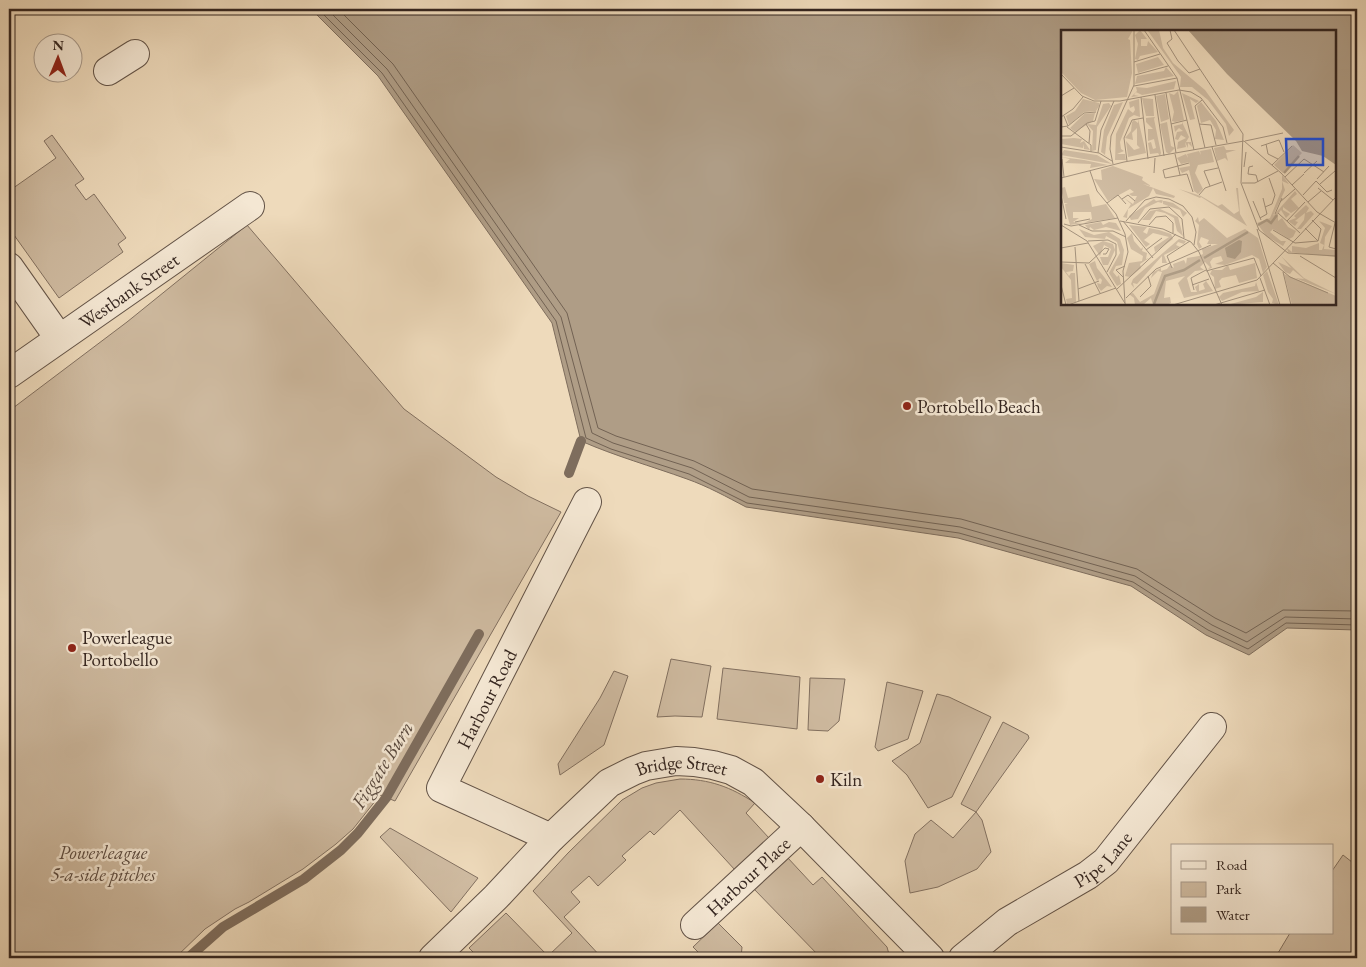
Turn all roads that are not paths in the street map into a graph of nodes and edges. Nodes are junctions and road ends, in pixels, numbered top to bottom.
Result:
1 (135, 54) dead end
2 (108, 72) dead end
3 (250, 206) dead end
4 (9, 266) edge
5 (60, 338) junction
6 (9, 374) edge
7 (587, 502) dead end
8 (1212, 727) dead end
9 (801, 827) junction
10 (551, 838) junction
11 (696, 925) dead end
12 (433, 958) edge
13 (930, 958) edge
14 (963, 958) edge

1 - 2 street
3 - 5 street, Westbank Street
4 - 5 street
5 - 6 street, Westbank Street
7 - 10 street, Harbour Road
8 - 14 street, Pipe Lane
9 - 10 street, Bridge Street
9 - 11 street, Harbour Place
9 - 13 street, Bridge Street
10 - 12 street, Bridge Street

